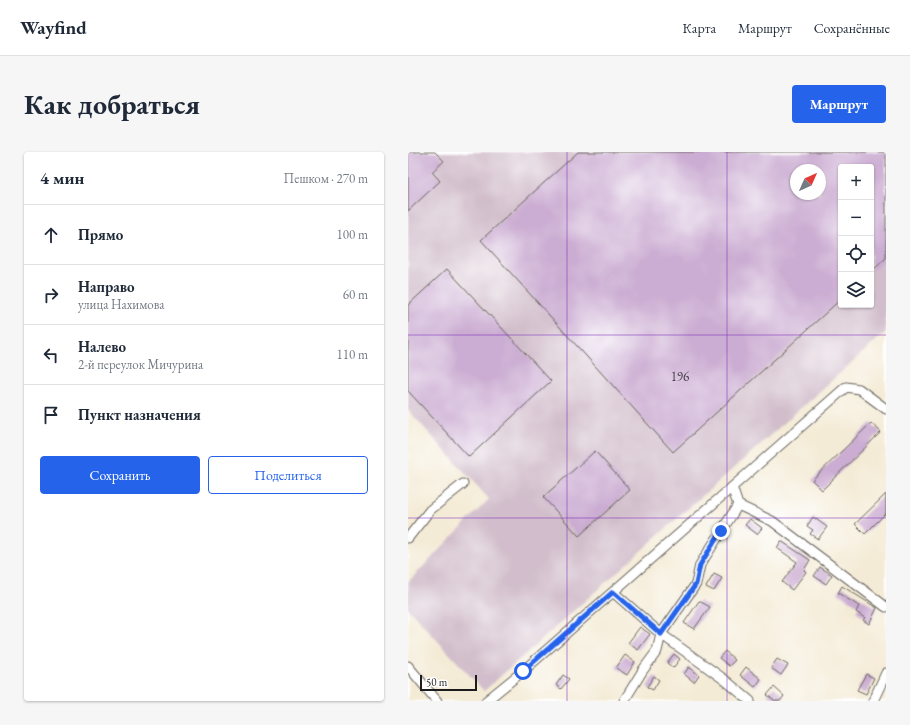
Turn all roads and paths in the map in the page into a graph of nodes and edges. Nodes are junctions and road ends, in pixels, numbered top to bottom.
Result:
1 (872, 397) junction
2 (886, 400) edge
3 (886, 409) edge
4 (463, 484) dead end
5 (732, 487) junction
6 (738, 506) junction
7 (408, 538) edge
8 (613, 592) junction
9 (886, 607) edge
10 (661, 634) junction
11 (408, 666) edge
12 (886, 674) edge
13 (437, 701) edge
14 (486, 701) edge
15 (624, 701) edge
16 (750, 701) edge
17 (873, 701) edge

1 - 2 street
1 - 3 street
1 - 5 street
4 - 7 street
5 - 6 street
5 - 8 street
6 - 9 street
6 - 10 street
8 - 10 street
8 - 14 street
10 - 15 street
10 - 16 street
11 - 13 street
12 - 17 street

